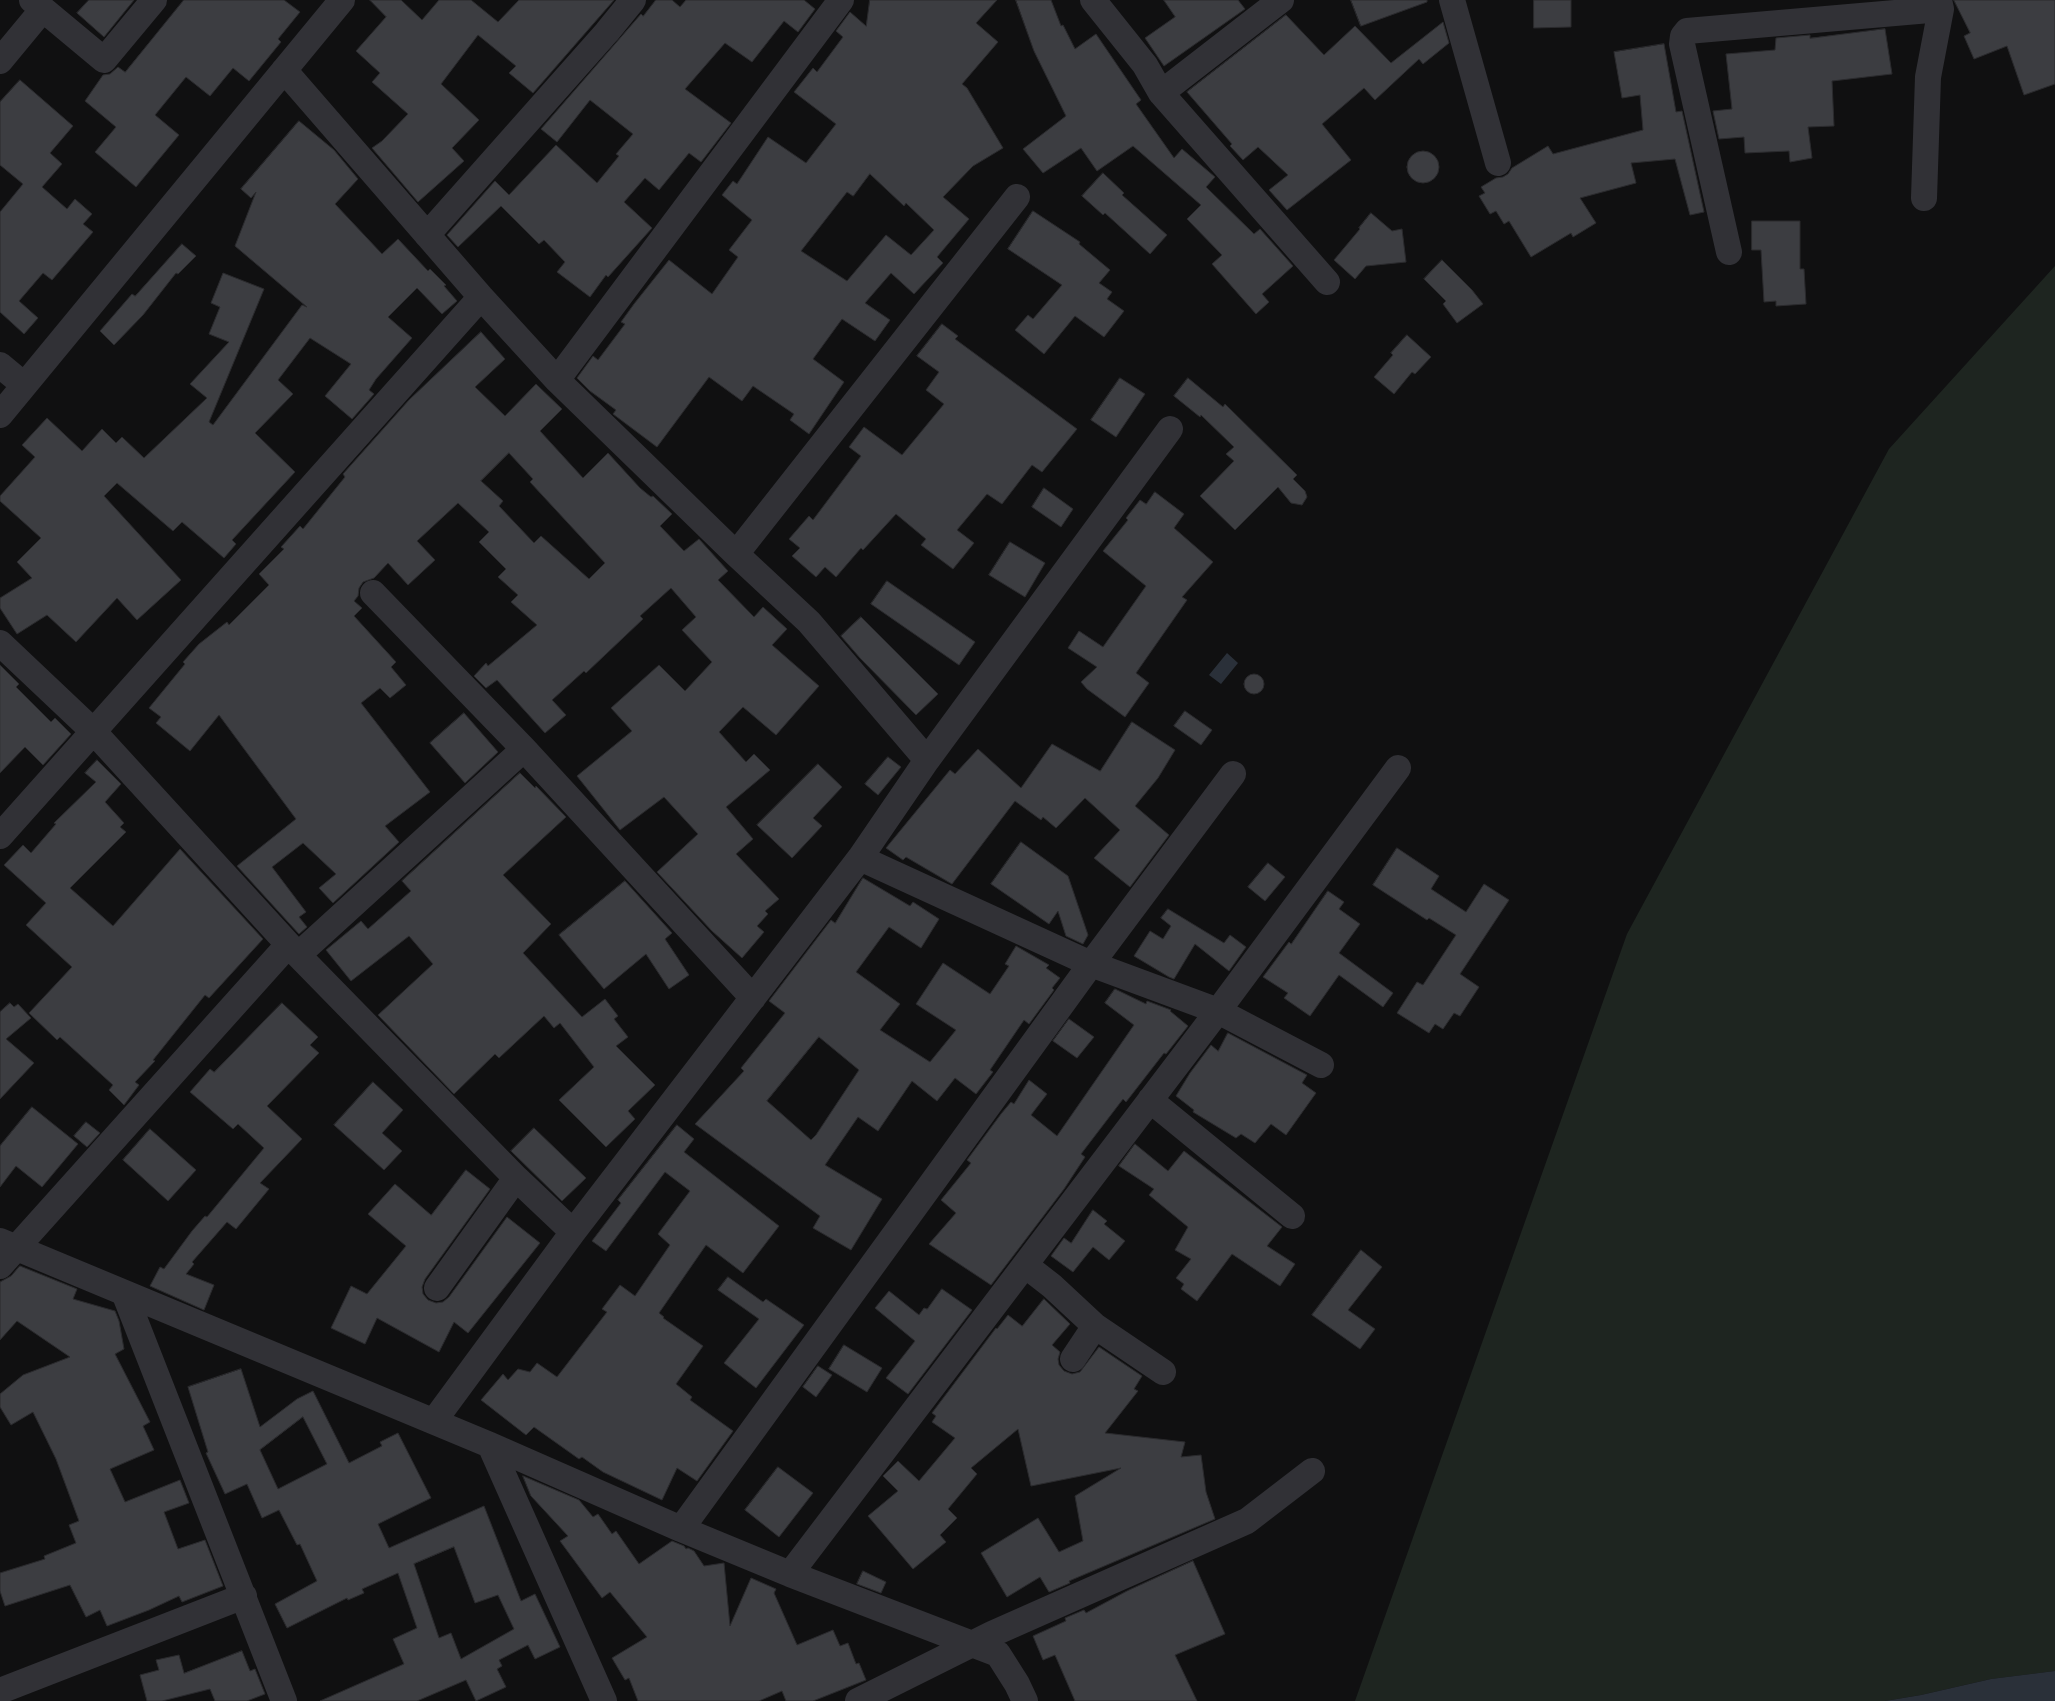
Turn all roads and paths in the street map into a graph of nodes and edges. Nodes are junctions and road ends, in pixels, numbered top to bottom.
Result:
1 (154, 0) edge
2 (342, 0) edge
3 (632, 0) edge
4 (841, 0) edge
5 (1093, 0) edge
6 (1281, 0) edge
7 (1452, 0) edge
8 (37, 5) edge
9 (1940, 5) edge
10 (0, 60) edge
11 (284, 70) junction
12 (1161, 93) junction
13 (1498, 163) dead end
14 (1017, 197) dead end
15 (1924, 198) dead end
16 (427, 235) junction
17 (1729, 252) dead end
18 (1327, 282) dead end
19 (480, 297) junction
20 (0, 365) edge
21 (557, 380) junction
22 (24, 386) junction
23 (0, 415) edge
24 (1170, 429) dead end
25 (736, 554) junction
26 (373, 594) dead end
27 (0, 643) edge
28 (93, 731) junction
29 (524, 750) junction
30 (927, 760) junction
31 (1398, 768) dead end
32 (1233, 774) dead end
33 (0, 836) edge
34 (860, 858) junction
35 (293, 950) junction
36 (1090, 964) junction
37 (753, 998) junction
38 (1218, 1011) junction
39 (1321, 1065) dead end
40 (1150, 1100) junction
41 (516, 1178) junction
42 (1292, 1216) dead end
43 (573, 1232) junction
44 (6, 1252) edge
45 (1025, 1265) junction
46 (437, 1288) dead end
47 (125, 1295) junction
48 (1095, 1326) junction
49 (1073, 1359) dead end
50 (1163, 1372) dead end
51 (434, 1421) junction
52 (490, 1445) junction
53 (1312, 1471) dead end
54 (681, 1529) junction
55 (790, 1574) junction
56 (244, 1596) junction
57 (971, 1644) junction
58 (0, 1691) edge
59 (284, 1701) edge
60 (604, 1701) edge
61 (858, 1701) edge
62 (1024, 1701) edge

1 - 8 street
2 - 11 street
3 - 16 street
4 - 21 street
5 - 12 street
6 - 12 street
7 - 13 street
8 - 10 street
9 - 15 street
9 - 17 street
11 - 16 street
11 - 22 street
12 - 18 street
14 - 25 street
16 - 19 street
19 - 21 street
19 - 28 street
20 - 22 street
21 - 25 street
22 - 23 street
24 - 30 street
25 - 30 street
26 - 29 street
27 - 28 street
28 - 33 street
28 - 35 street
29 - 35 street
29 - 37 street
30 - 34 street
31 - 38 street
32 - 36 street
34 - 36 street
34 - 37 street
35 - 41 street
35 - 44 street
36 - 38 street
36 - 54 street
37 - 43 street
38 - 39 street
38 - 40 street
40 - 42 street
40 - 45 street
41 - 43 street
41 - 46 street
43 - 51 street
44 - 47 street
45 - 48 street
45 - 55 street
47 - 51 street
47 - 56 street
48 - 49 street
48 - 50 street
51 - 52 street
52 - 54 street
52 - 60 street
53 - 57 street
54 - 55 street
55 - 57 street
56 - 58 street
56 - 59 street
57 - 61 street
57 - 62 street

